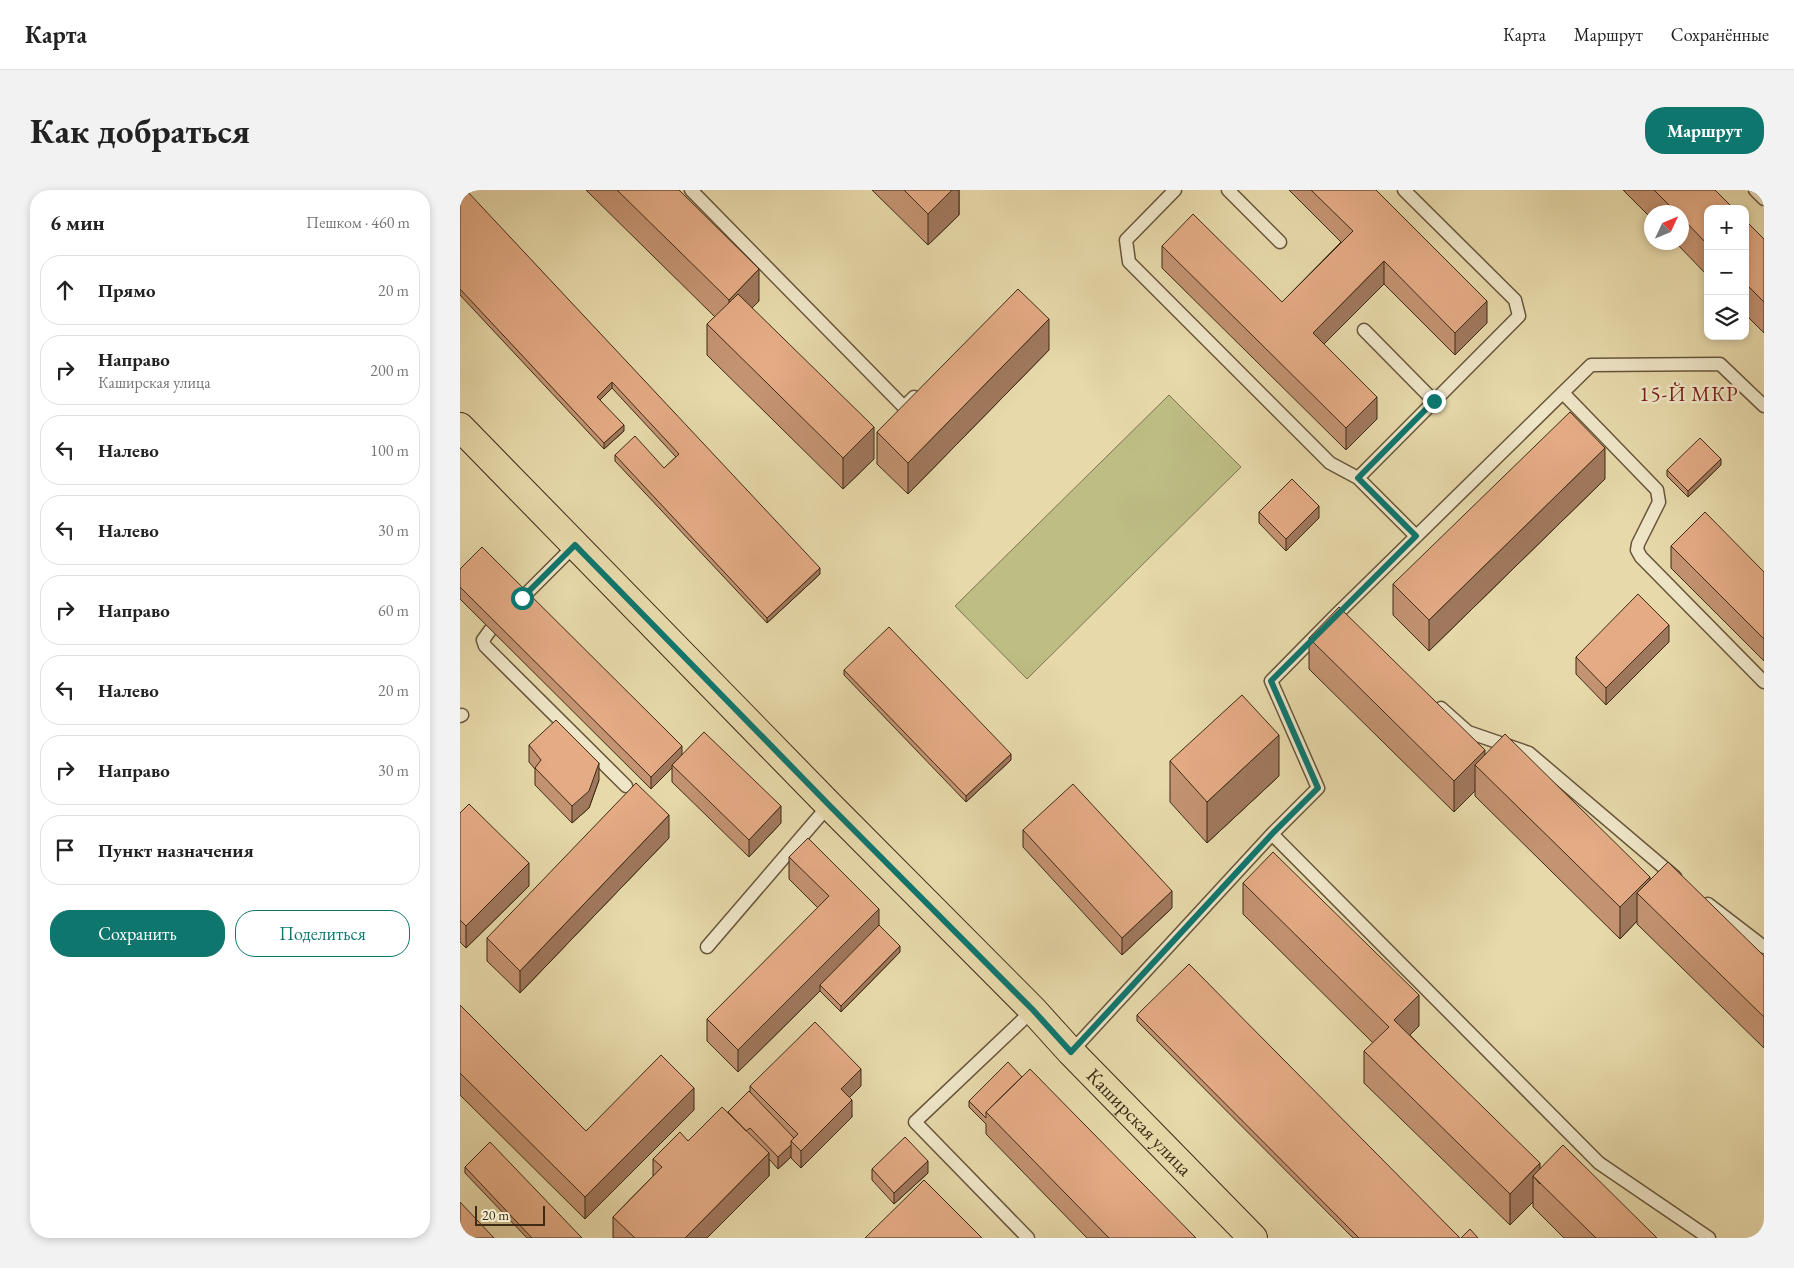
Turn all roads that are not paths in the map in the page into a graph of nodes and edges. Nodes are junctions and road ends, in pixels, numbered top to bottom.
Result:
1 (691, 190) edge
2 (1175, 190) edge
3 (1228, 190) edge
4 (1404, 190) edge
5 (1755, 190) edge
6 (1764, 199) edge
7 (1280, 242) dead end
8 (1364, 330) dead end
9 (925, 387) edge
10 (1563, 392) junction
11 (1434, 401) junction
12 (1764, 406) edge
13 (460, 427) edge
14 (1358, 478) junction
15 (1416, 536) junction
16 (575, 545) junction
17 (522, 598) edge
18 (491, 630) edge
19 (1764, 682) edge
20 (1431, 699) edge
21 (626, 786) dead end
22 (829, 805) junction
23 (1272, 834) junction
24 (707, 947) dead end
25 (1764, 948) edge
26 (1033, 1010) junction
27 (1071, 1052) junction
28 (1028, 1238) edge
29 (1253, 1238) edge
30 (1709, 1238) edge

1 - 9 lane
2 - 14 lane
3 - 7 lane
4 - 11 lane
5 - 6 lane
8 - 11 lane
10 - 12 lane
10 - 15 lane
10 - 19 lane
11 - 14 lane
13 - 16 main road, Каширская улица
14 - 15 lane
15 - 23 lane
16 - 17 lane
16 - 22 main road, Каширская улица
18 - 21 lane
20 - 25 lane
22 - 24 lane
22 - 26 main road, Каширская улица
23 - 27 lane
23 - 30 lane
26 - 27 main road, Каширская улица
26 - 28 lane
27 - 29 main road, Каширская улица

